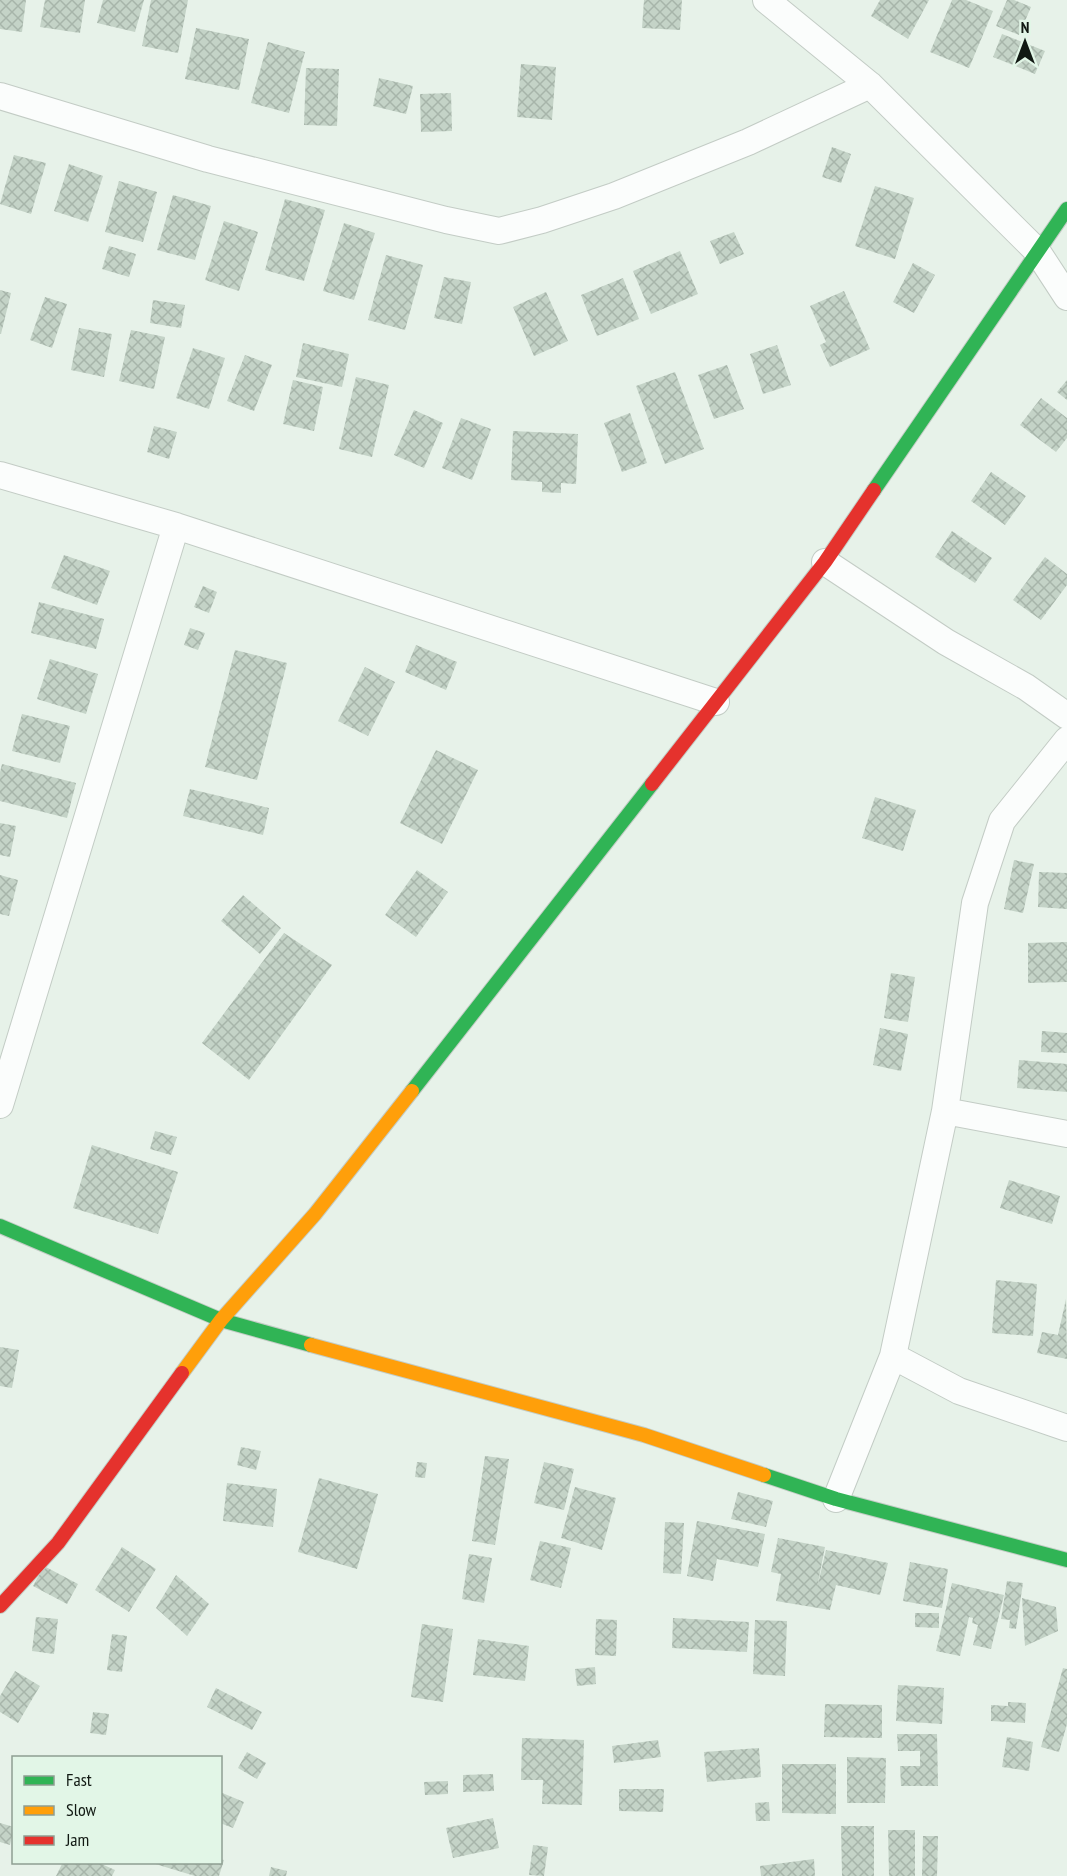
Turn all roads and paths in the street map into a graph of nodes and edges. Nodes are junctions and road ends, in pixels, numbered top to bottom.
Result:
1 (765, 0) edge
2 (870, 85) junction
3 (0, 96) edge
4 (1067, 209) edge
5 (1037, 250) junction
6 (1067, 297) edge
7 (0, 475) edge
8 (176, 526) junction
9 (825, 562) junction
10 (716, 702) junction
11 (1067, 716) edge
12 (1067, 740) edge
13 (0, 1105) edge
14 (945, 1111) junction
15 (1067, 1134) edge
16 (0, 1226) edge
17 (221, 1320) junction
18 (893, 1356) junction
19 (1067, 1428) edge
20 (836, 1499) junction
21 (1067, 1560) edge
22 (0, 1606) edge

1 - 2 street
2 - 3 street
2 - 5 street
4 - 5 street
5 - 6 street
5 - 9 street
7 - 8 street
8 - 10 street
8 - 13 street
9 - 10 street
9 - 11 street
10 - 17 street
12 - 14 street
14 - 15 street
14 - 18 street
16 - 17 street
17 - 20 street
17 - 22 street
18 - 19 street
18 - 20 street
20 - 21 street

